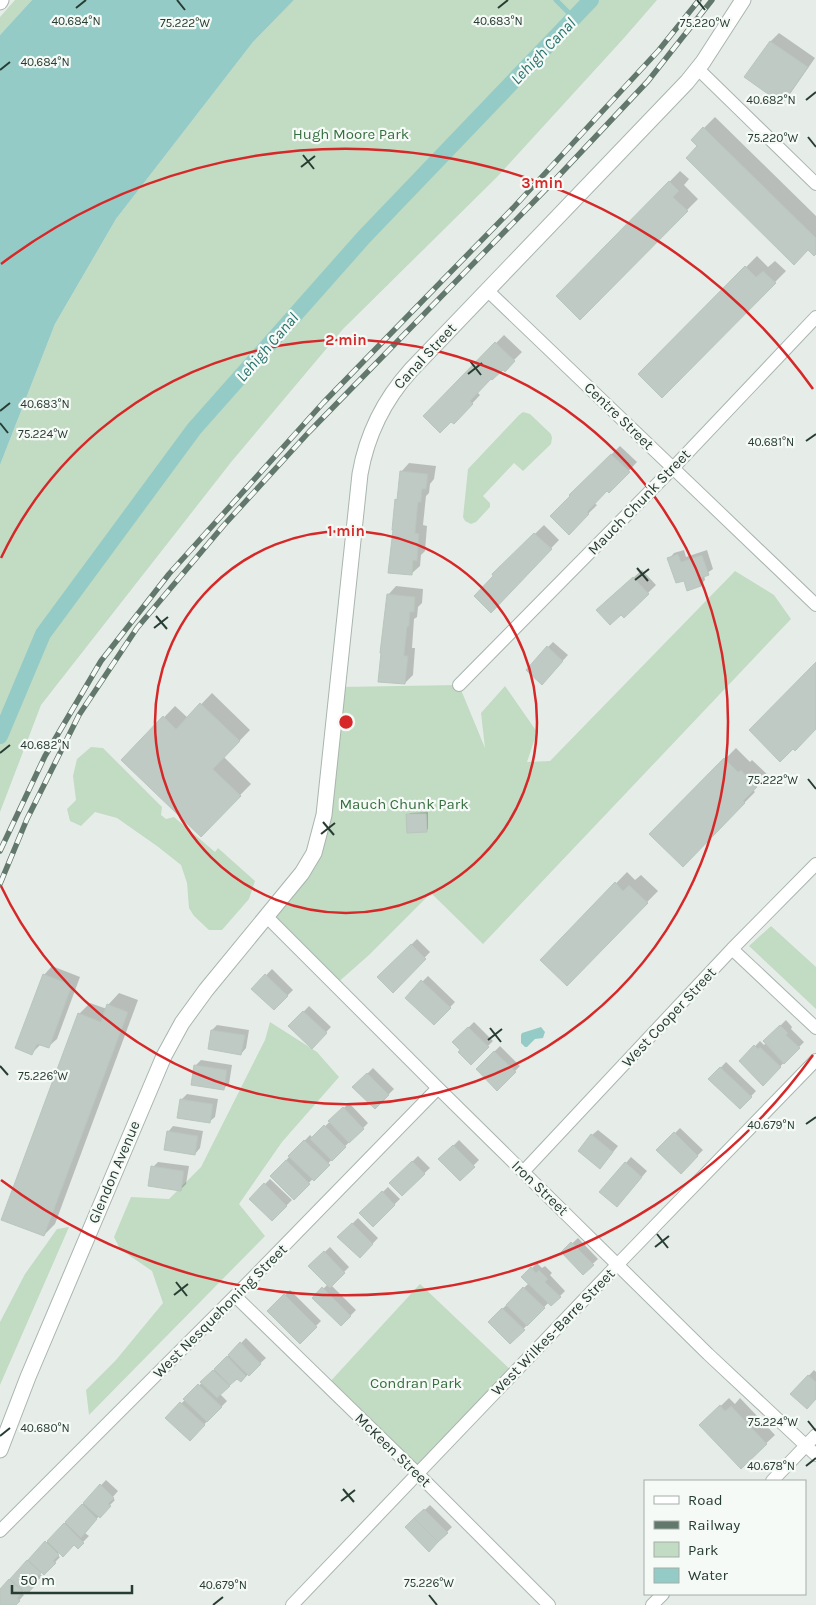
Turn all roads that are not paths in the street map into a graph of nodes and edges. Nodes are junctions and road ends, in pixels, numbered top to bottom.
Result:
1 (743, 0) edge
2 (698, 69) junction
3 (816, 184) edge
4 (487, 290) junction
5 (816, 317) edge
6 (673, 468) junction
7 (816, 605) edge
8 (459, 686) dead end
9 (816, 864) edge
10 (267, 917) junction
11 (732, 949) junction
12 (816, 1028) edge
13 (816, 1060) edge
14 (438, 1088) junction
15 (523, 1172) junction
16 (618, 1264) junction
17 (235, 1296) junction
18 (816, 1435) edge
19 (806, 1446) junction
20 (0, 1450) edge
21 (816, 1456) edge
22 (418, 1474) junction
23 (773, 1480) edge
24 (0, 1531) edge
25 (662, 1595) edge
26 (292, 1605) edge
27 (549, 1605) edge
28 (652, 1605) edge

1 - 2 street, Canal Street
2 - 3 street
2 - 4 street, Canal Street
4 - 6 street, Centre Street
4 - 10 street, Canal Street
5 - 6 street, Mauch Chunk Street
6 - 7 street, Centre Street
6 - 8 street, Mauch Chunk Street
9 - 11 street, West Cooper Street
10 - 14 street, Iron Street
10 - 20 street, Glendon Avenue
11 - 12 street
11 - 15 street, West Cooper Street
13 - 16 street, West Wilkes-Barre Street
14 - 15 street, Iron Street
14 - 17 street, West Nesquehoning Street
15 - 16 street, Iron Street
16 - 19 street, Iron Street
16 - 22 street, West Wilkes-Barre Street
17 - 22 street, McKeen Street
17 - 24 street, West Nesquehoning Street
18 - 19 street
19 - 21 street, Iron Street
19 - 23 street
22 - 26 street, West Wilkes-Barre Street
22 - 27 street, McKeen Street
25 - 28 street

